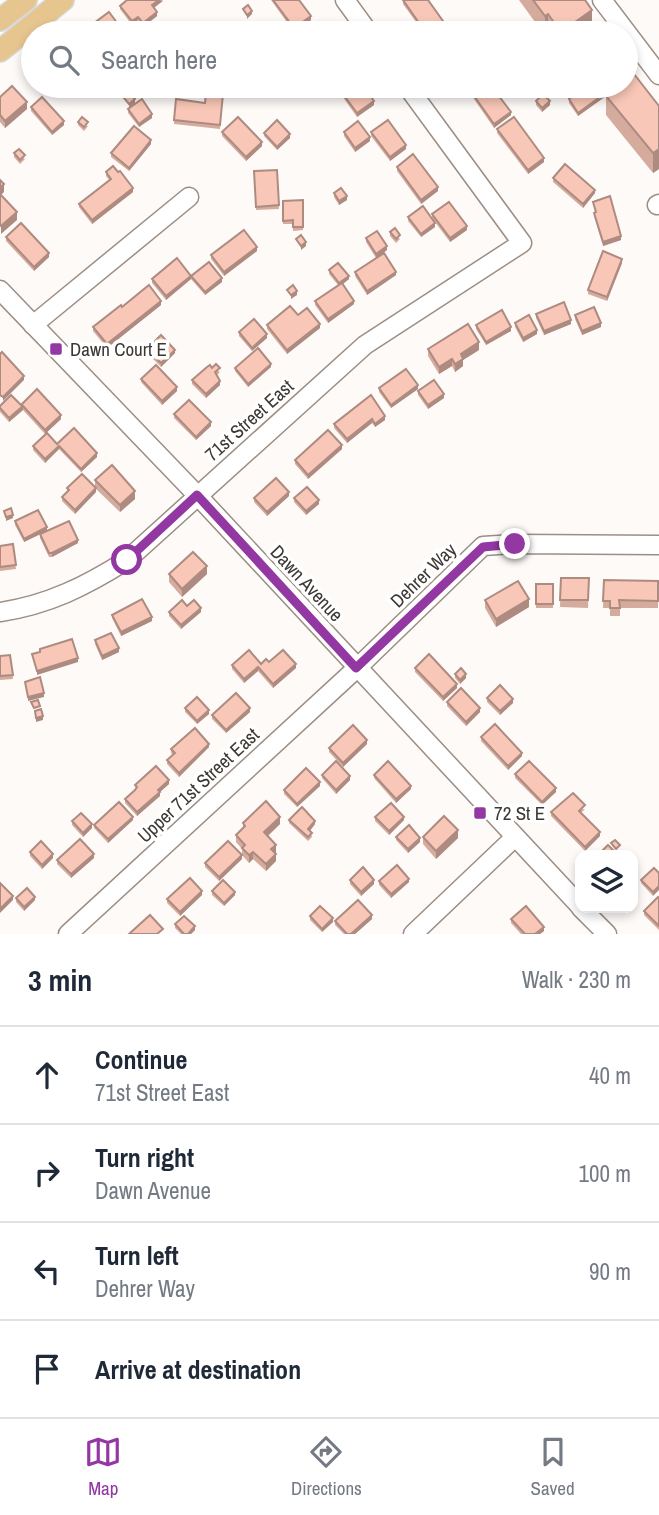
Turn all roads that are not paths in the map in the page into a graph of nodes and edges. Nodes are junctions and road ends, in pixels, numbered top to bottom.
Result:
1 (26, 0) edge
2 (63, 0) edge
3 (345, 0) edge
4 (602, 0) edge
5 (0, 20) edge
6 (37, 21) edge
7 (360, 21) edge
8 (616, 21) edge
9 (21, 34) edge
10 (0, 51) edge
11 (638, 51) edge
12 (659, 75) edge
13 (416, 98) edge
14 (189, 197) dead end
15 (0, 290) edge
16 (33, 325) junction
17 (197, 495) junction
18 (659, 545) edge
19 (0, 612) edge
20 (356, 668) junction
21 (514, 838) junction
22 (575, 901) edge
23 (587, 913) edge
24 (68, 934) edge
25 (413, 934) edge
26 (607, 934) edge

1 - 5 main road
2 - 6 main road
3 - 7 street
4 - 8 street
9 - 10 main road
11 - 12 street
13 - 17 street, 71st Street East
14 - 16 street
15 - 16 street, Dawn Avenue
16 - 17 street, Dawn Avenue
17 - 19 street, 71st Street East
17 - 20 street, Dawn Avenue
18 - 20 street, Dehrer Way
20 - 21 street, Dawn Avenue
20 - 24 street, Upper 71st Street East
21 - 22 street, Dawn Avenue
21 - 25 street
23 - 26 street, Dawn Avenue

